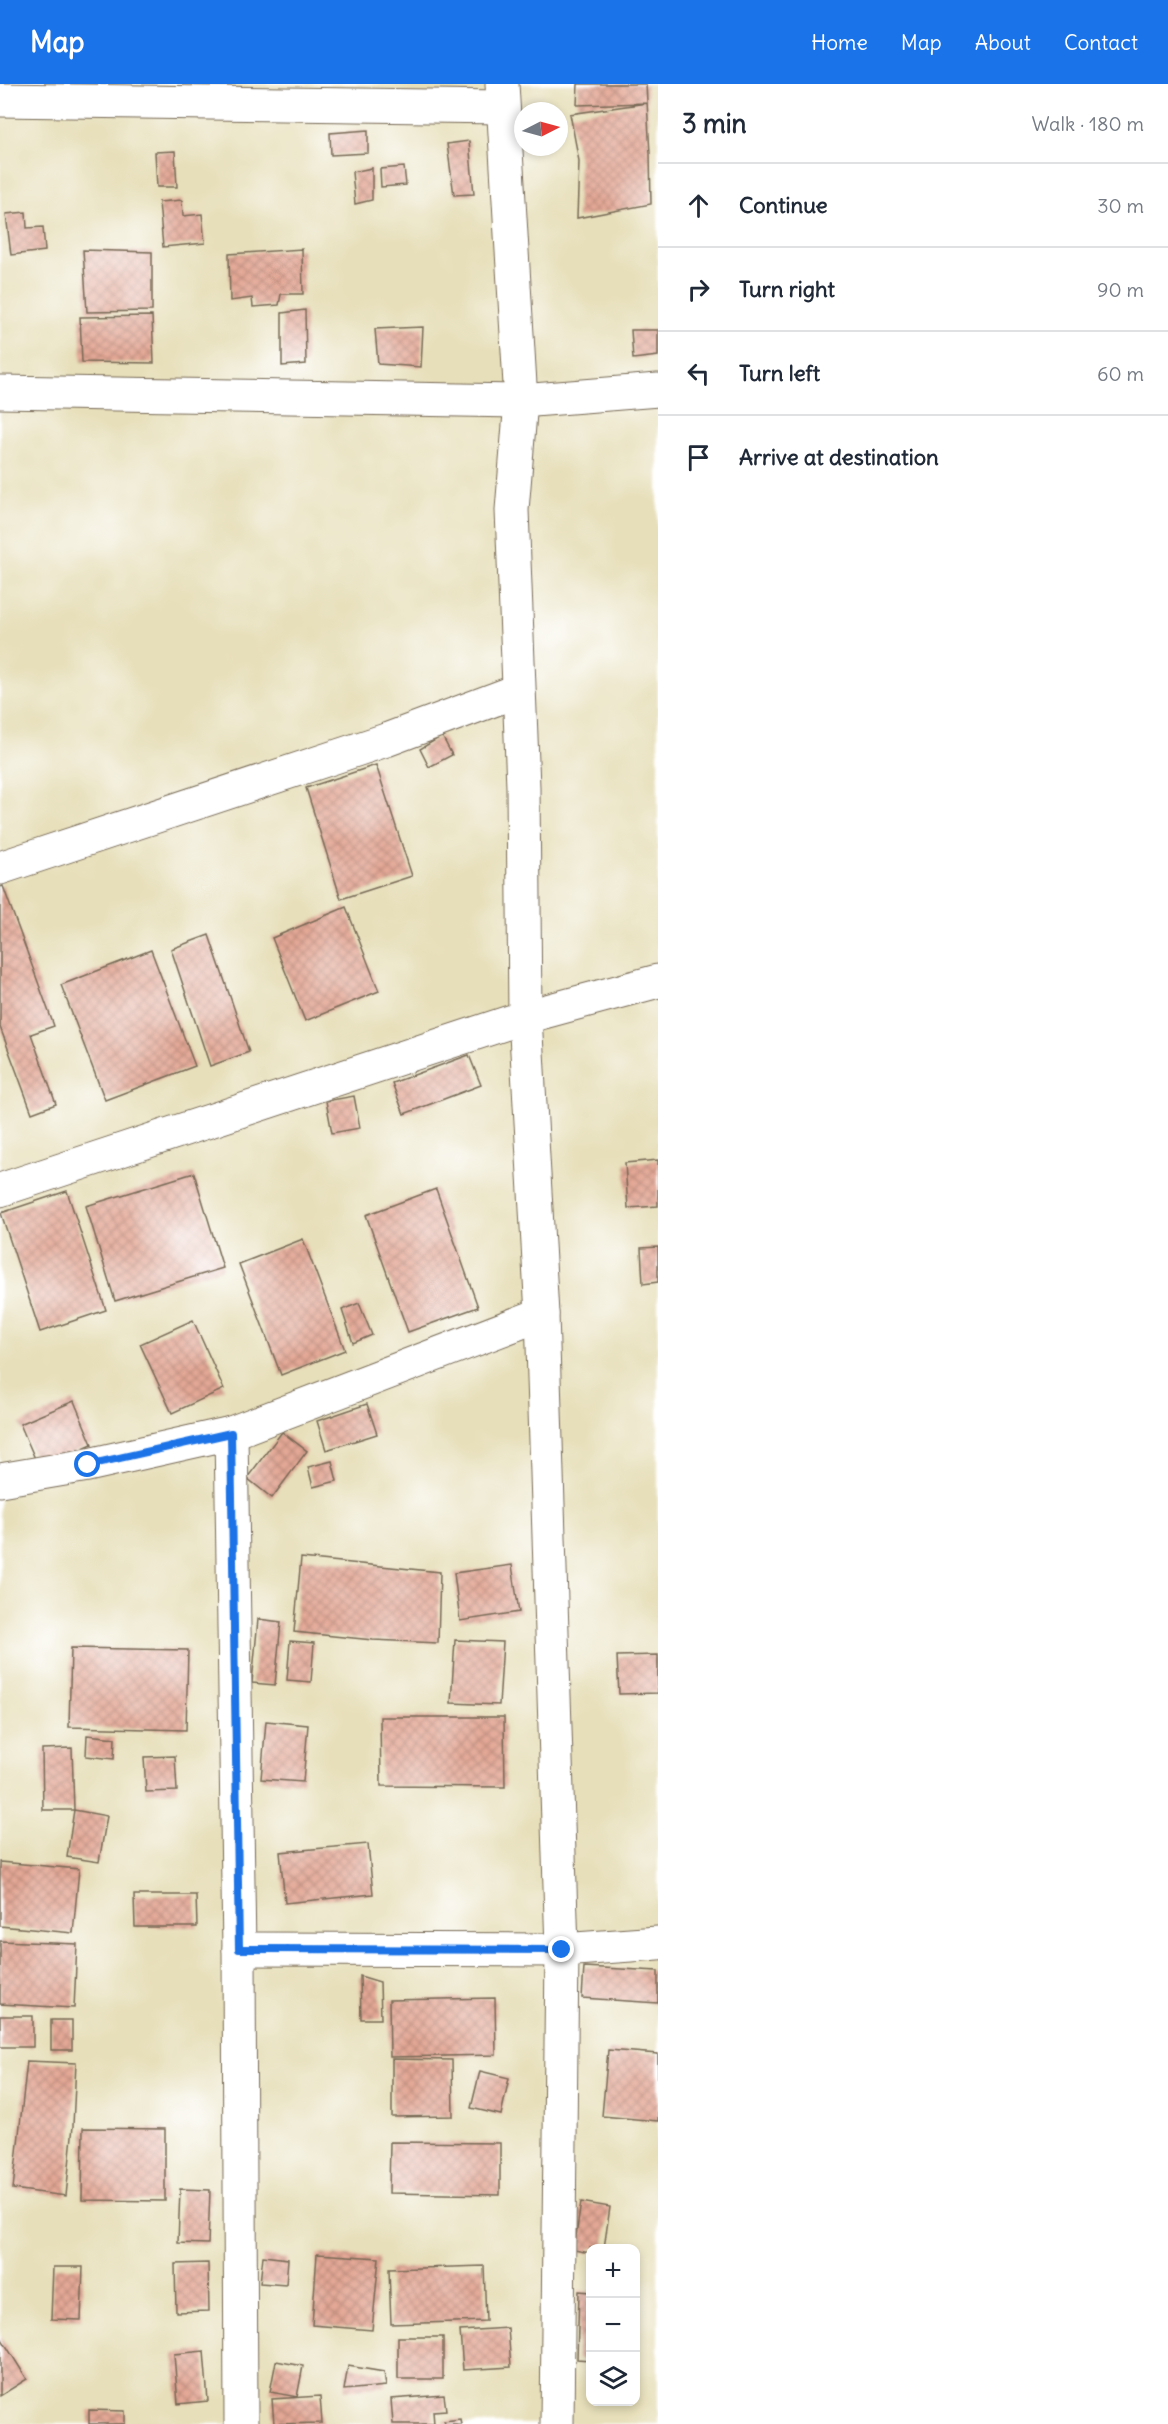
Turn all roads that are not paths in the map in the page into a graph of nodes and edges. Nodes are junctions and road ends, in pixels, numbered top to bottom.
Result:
1 (205, 93) edge
2 (502, 95) edge
3 (0, 100) edge
4 (658, 390) edge
5 (0, 392) edge
6 (521, 401) junction
7 (517, 691) junction
8 (0, 868) edge
9 (658, 981) edge
10 (525, 1017) junction
11 (0, 1190) edge
12 (542, 1314) junction
13 (231, 1433) junction
14 (0, 1480) edge
15 (658, 1943) edge
16 (239, 1949) junction
17 (562, 1950) junction
18 (241, 2424) edge
19 (557, 2424) edge

1 - 2 street
1 - 3 street
2 - 6 street
4 - 6 street
5 - 6 street
6 - 7 street
7 - 8 street
7 - 10 street
9 - 10 street
10 - 11 street
10 - 12 street
12 - 13 street
12 - 17 street
13 - 14 street
13 - 16 street
15 - 17 street
16 - 17 street
16 - 18 street
17 - 19 street

